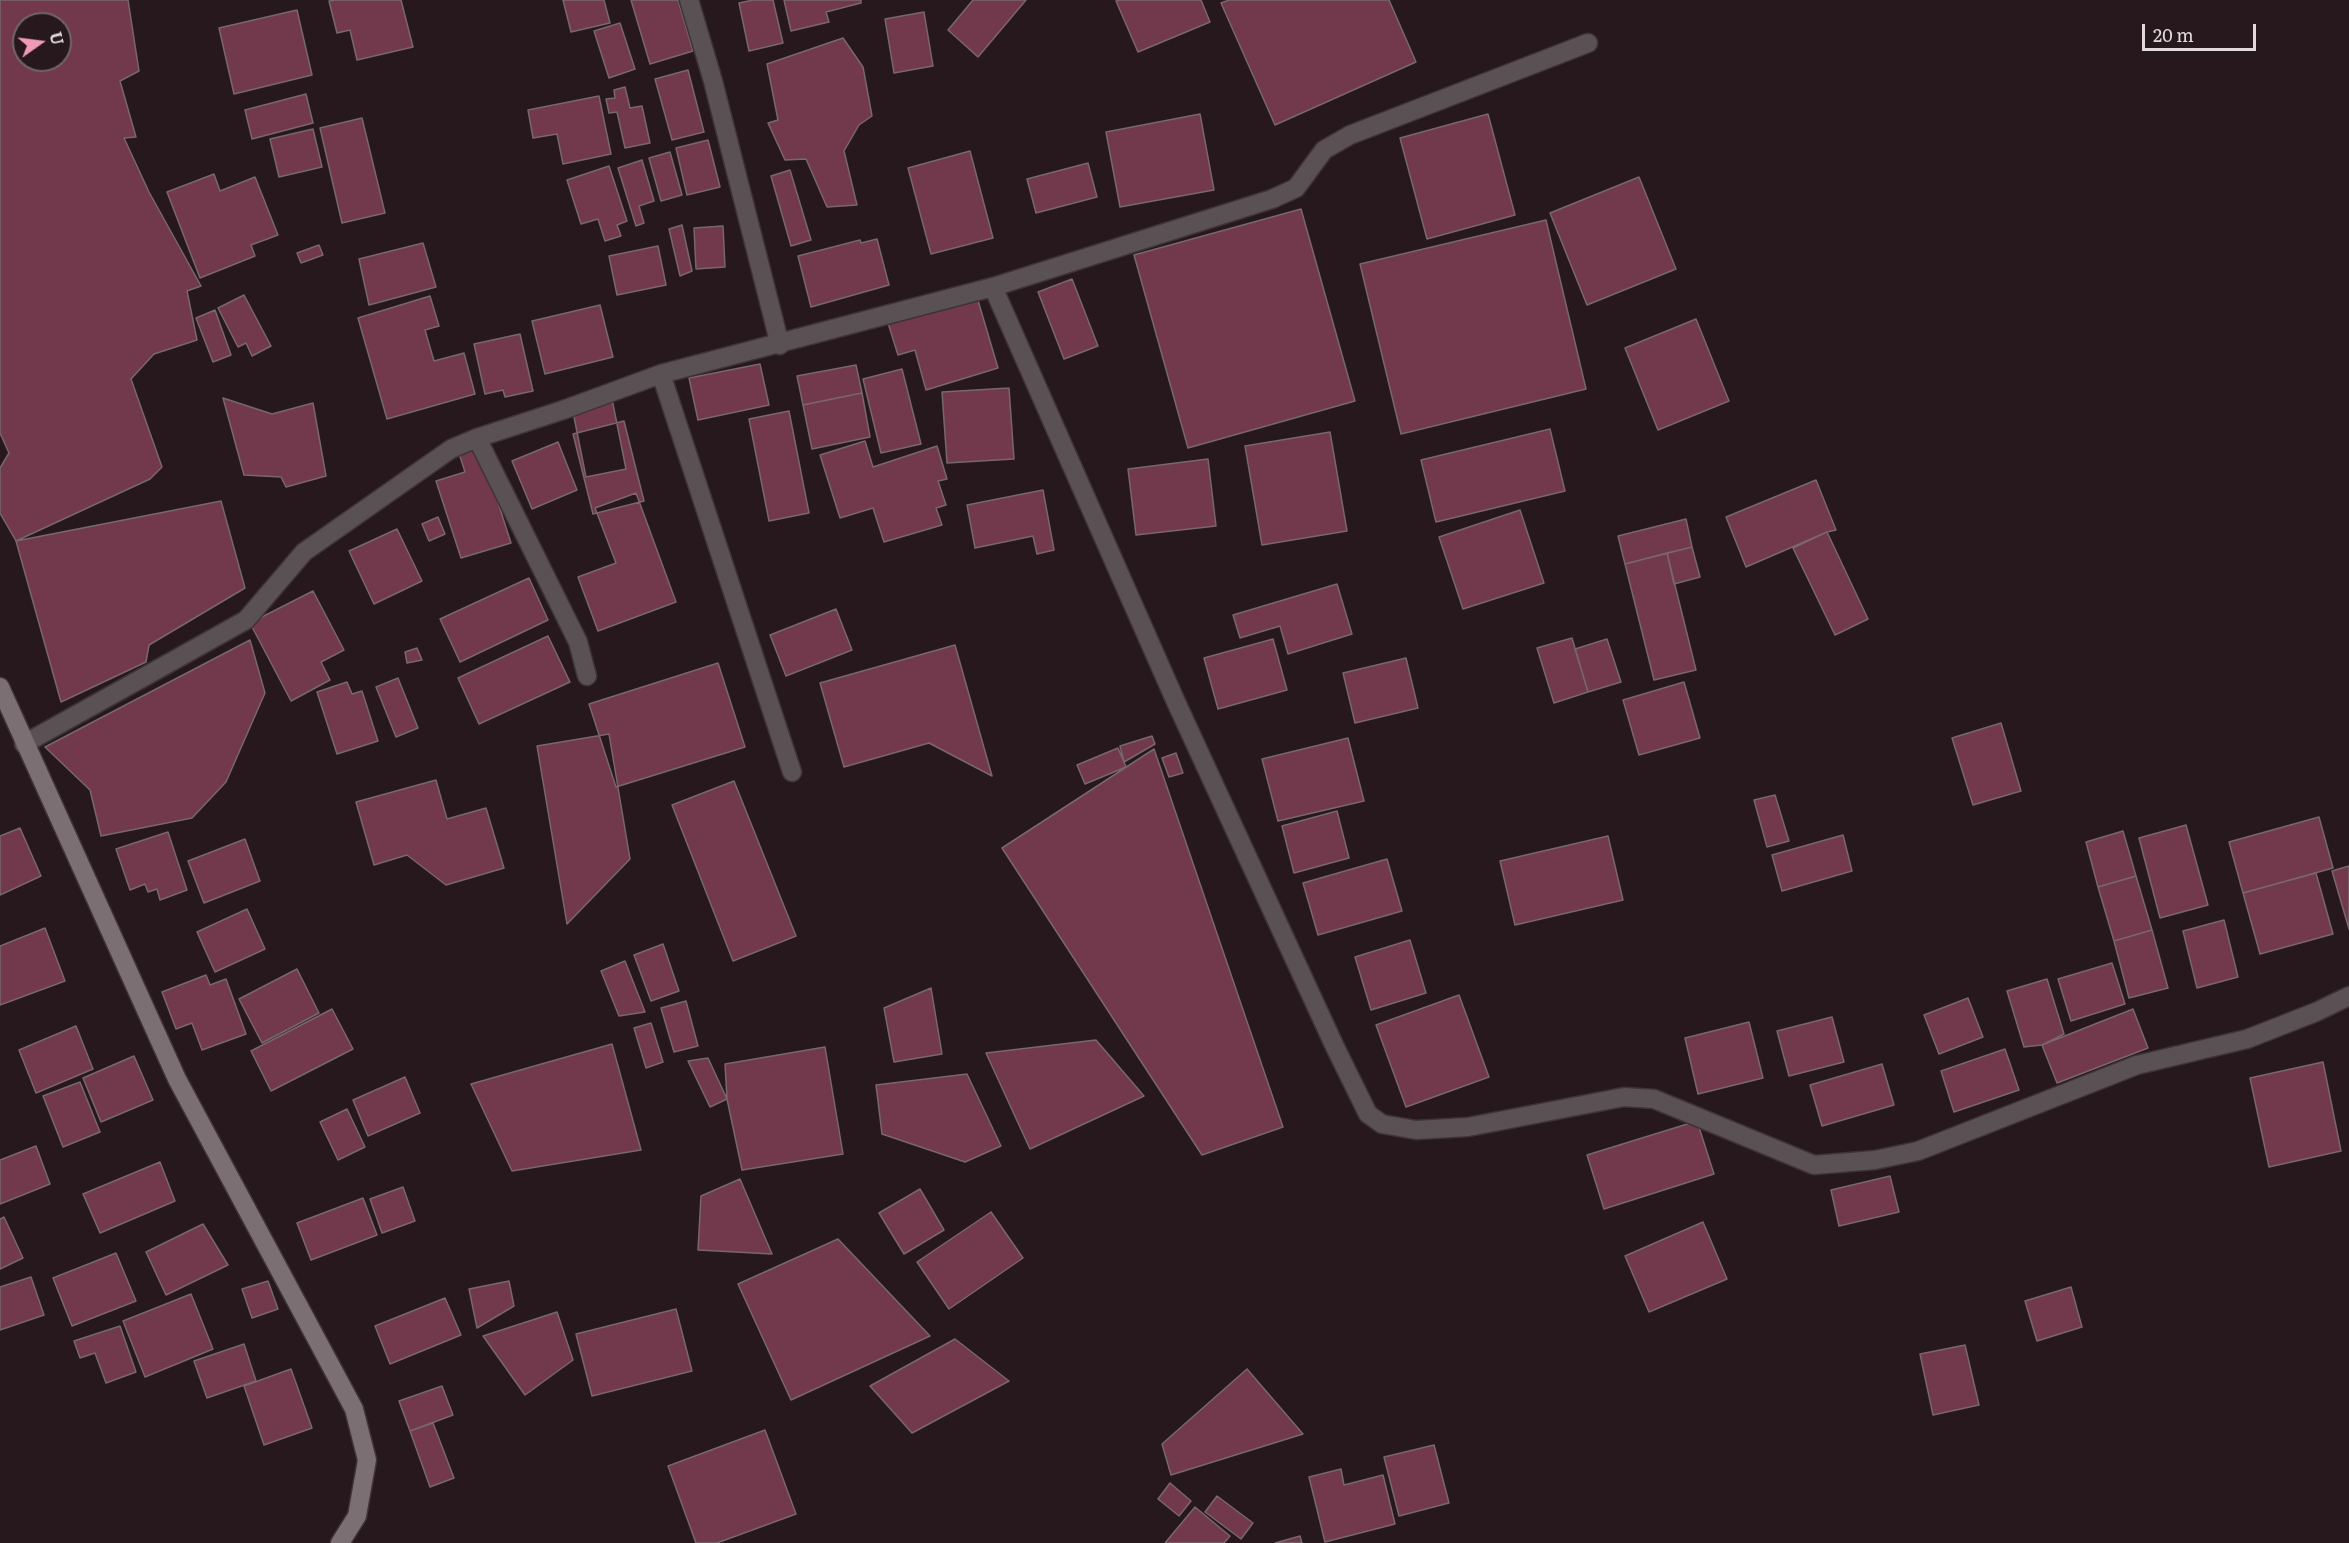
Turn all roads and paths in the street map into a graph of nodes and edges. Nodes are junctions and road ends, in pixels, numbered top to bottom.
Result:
1 (689, 0) edge
2 (1588, 43) dead end
3 (993, 287) junction
4 (780, 345) junction
5 (662, 374) junction
6 (477, 438) junction
7 (587, 676) dead end
8 (0, 687) edge
9 (24, 744) junction
10 (792, 772) dead end
11 (2349, 996) edge
12 (340, 1543) edge

1 - 4 street
2 - 3 street
3 - 4 street
3 - 11 street
4 - 5 street
5 - 6 street
5 - 10 street
6 - 7 street
6 - 9 street
8 - 9 street
9 - 12 street

